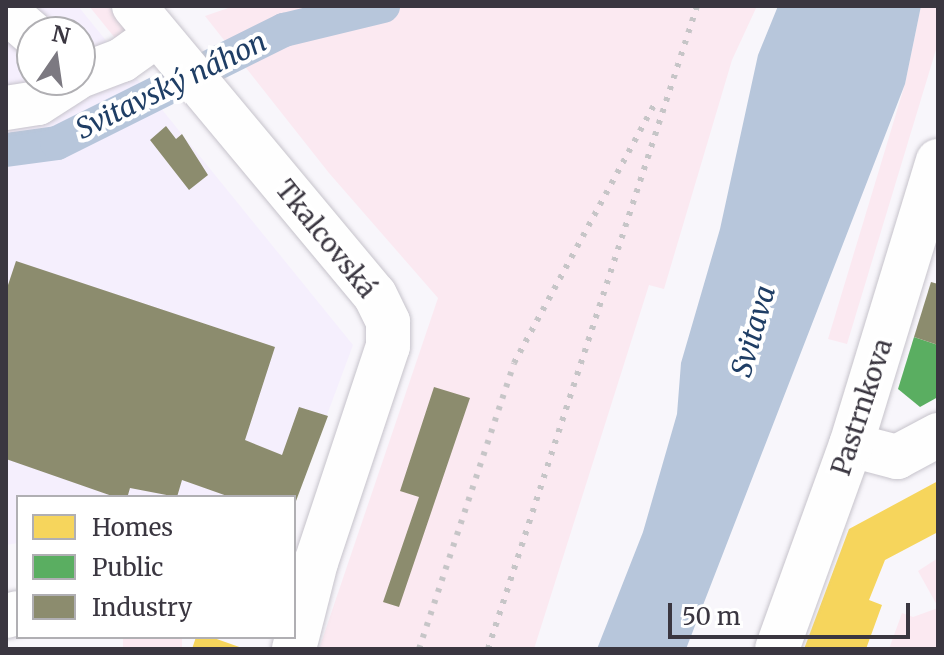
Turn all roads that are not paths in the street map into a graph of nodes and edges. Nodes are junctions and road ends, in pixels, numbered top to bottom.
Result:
1 (147, 23) edge
2 (96, 70) edge
3 (49, 96) edge
4 (6, 108) edge
5 (938, 161) edge
6 (938, 435) edge
7 (851, 445) junction
8 (305, 560) edge
9 (296, 633) edge
10 (777, 649) edge

1 - 2 street
1 - 8 street, Tkalcovská
3 - 4 street
5 - 7 street, Pastrnkova
6 - 7 street
7 - 10 street, Pastrnkova
8 - 9 street, Tkalcovská

